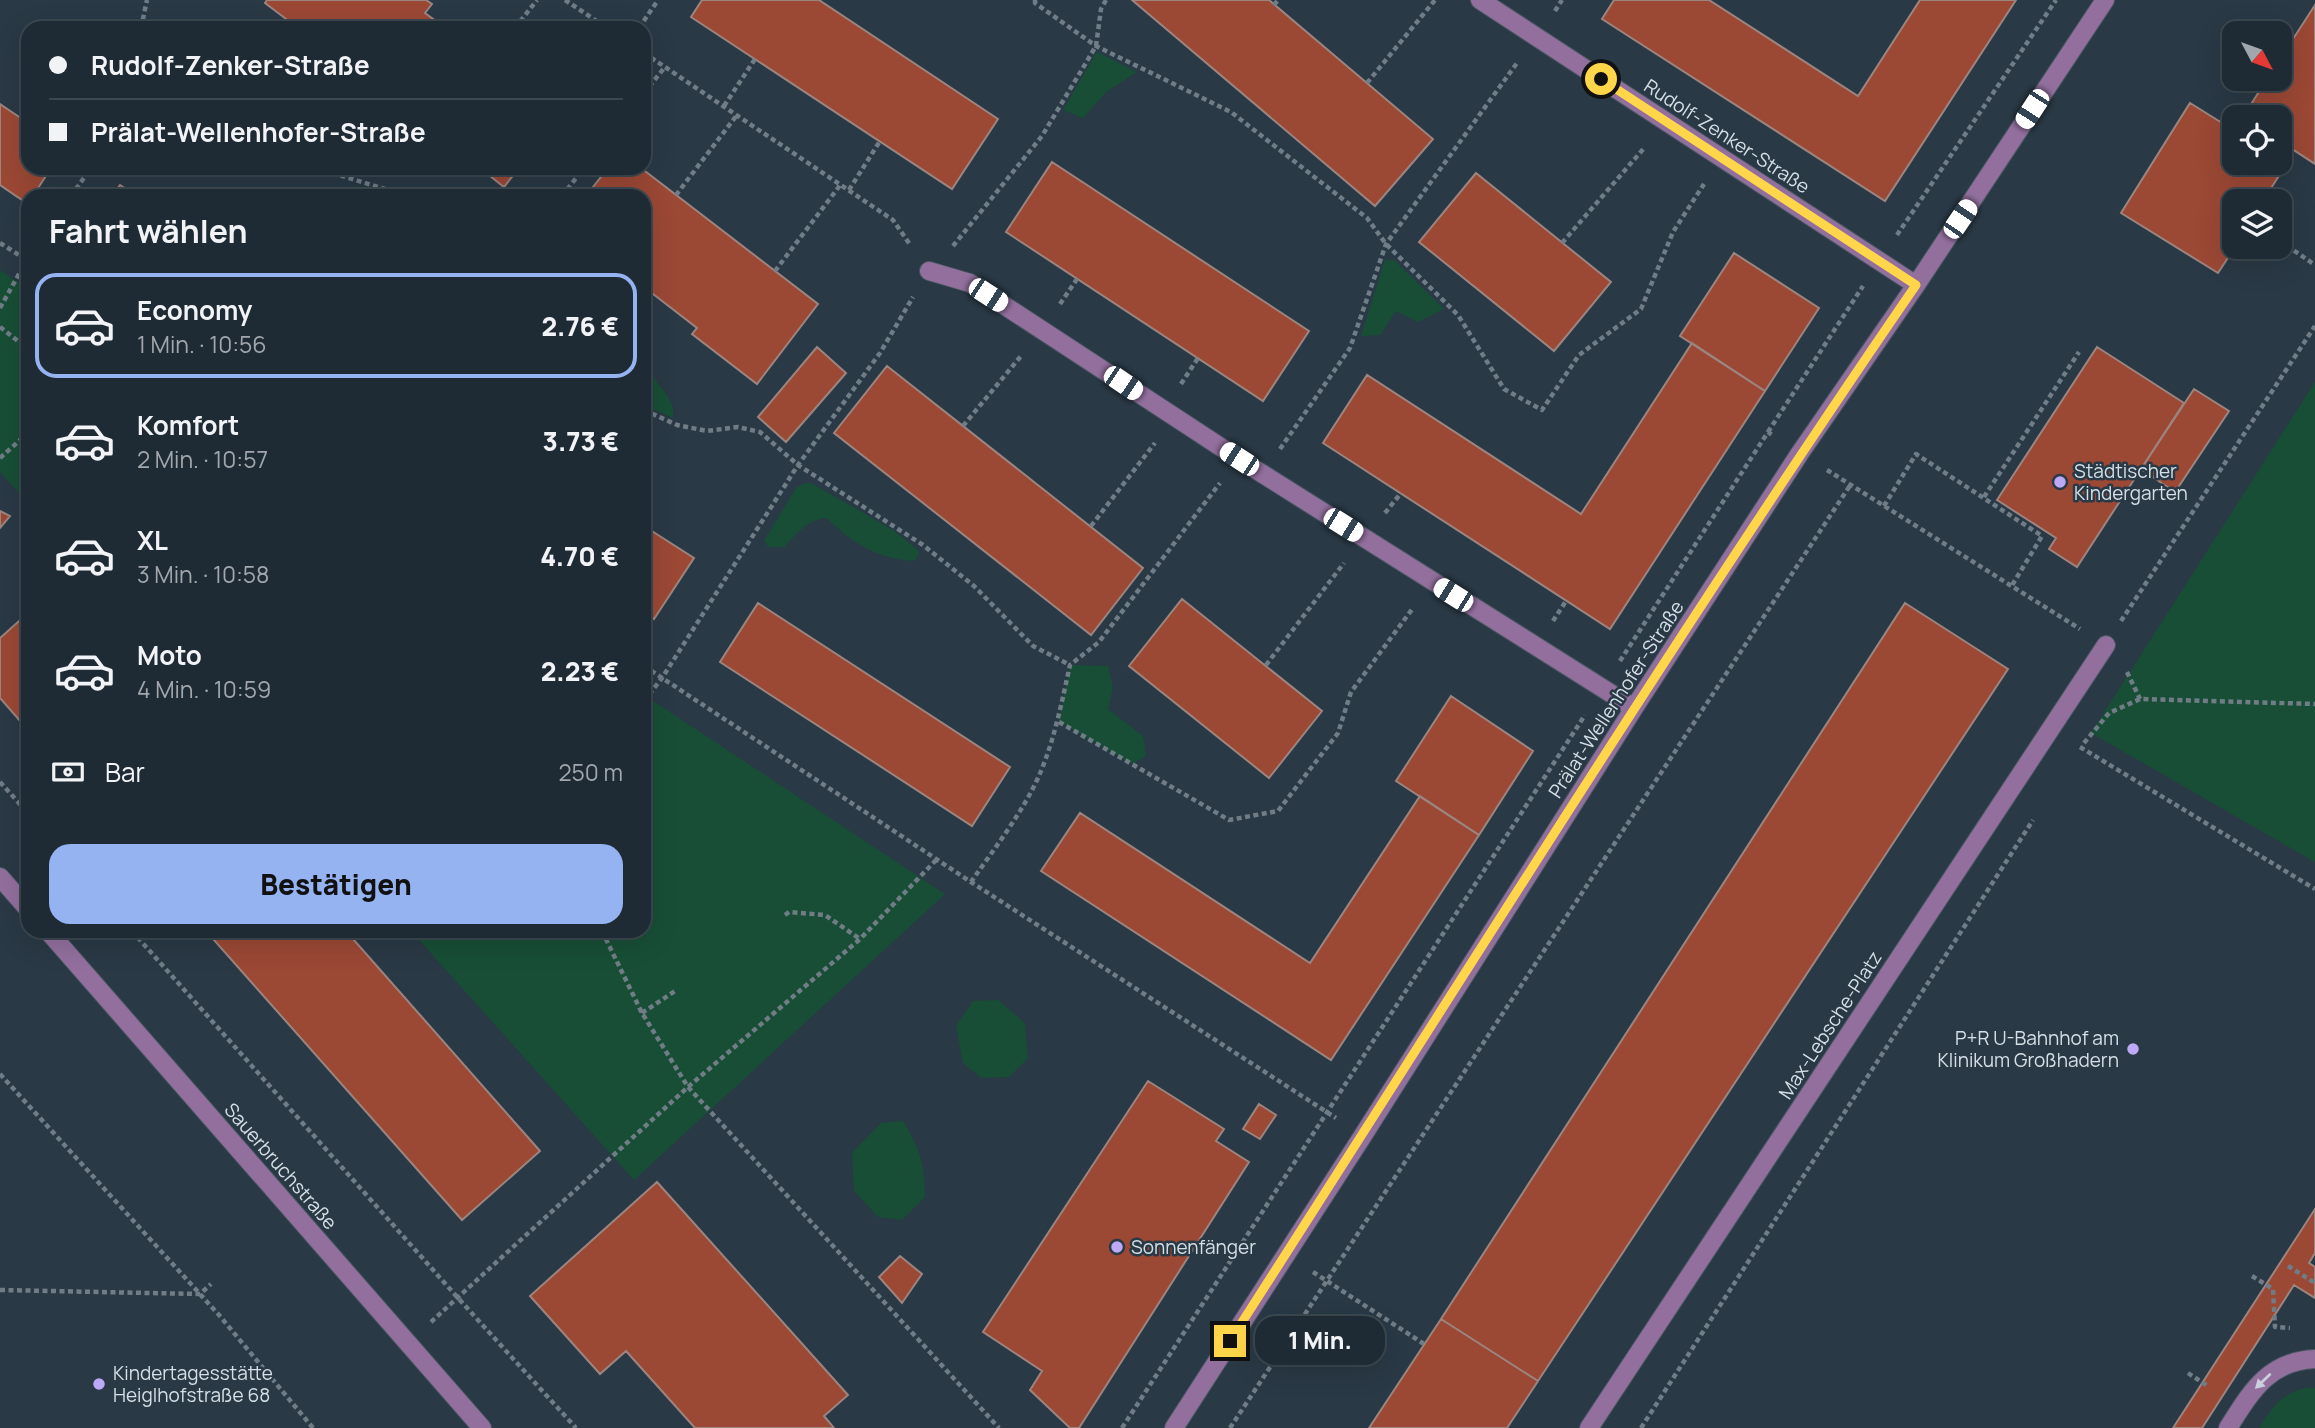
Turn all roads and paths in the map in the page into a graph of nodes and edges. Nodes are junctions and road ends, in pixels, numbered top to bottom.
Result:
1 (147, 0) edge
2 (537, 0) edge
3 (565, 0) edge
4 (658, 0) edge
5 (1035, 0) edge
6 (1106, 0) edge
7 (1435, 0) edge
8 (1480, 0) edge
9 (1562, 0) edge
10 (2056, 0) edge
11 (2105, 0) edge
12 (142, 21) edge
13 (520, 21) edge
14 (596, 21) edge
15 (644, 21) edge
16 (1536, 36) junction
17 (1096, 46) junction
18 (651, 57) edge
19 (755, 59) dead end
20 (665, 66) junction
21 (1367, 83) dead end
22 (651, 84) edge
23 (724, 106) junction
24 (737, 115) junction
25 (1666, 122) junction
26 (880, 141) dead end
27 (1722, 157) junction
28 (339, 175) edge
29 (578, 175) edge
30 (841, 184) junction
31 (385, 189) edge
32 (568, 189) edge
33 (849, 190) junction
34 (677, 195) dead end
35 (0, 243) edge
36 (1562, 243) dead end
37 (1386, 244) junction
38 (2292, 249) edge
39 (21, 256) edge
40 (1880, 260) junction
41 (2315, 265) edge
42 (775, 271) dead end
43 (929, 271) junction
44 (21, 272) edge
45 (1916, 285) junction
46 (0, 308) edge
47 (2315, 326) edge
48 (0, 327) edge
49 (1042, 330) junction
50 (21, 344) edge
51 (2079, 352) dead end
52 (651, 413) edge
53 (1174, 417) junction
54 (963, 426) dead end
55 (1768, 432) junction
56 (21, 439) edge
57 (1800, 453) junction
58 (0, 458) edge
59 (1239, 459) junction
60 (799, 466) junction
61 (1263, 474) junction
62 (1851, 484) junction
63 (1401, 494) dead end
64 (1984, 497) junction
65 (1884, 506) junction
66 (1091, 526) dead end
67 (1364, 538) junction
68 (1432, 582) junction
69 (2011, 587) junction
70 (2106, 645) junction
71 (1070, 665) junction
72 (1266, 665) dead end
73 (651, 671) edge
74 (662, 678) junction
75 (1602, 688) junction
76 (651, 692) edge
77 (2140, 699) junction
78 (2315, 704) edge
79 (1634, 708) junction
80 (1059, 722) junction
81 (2080, 747) junction
82 (2073, 758) dead end
83 (0, 782) edge
84 (21, 805) edge
85 (2035, 817) dead end
86 (937, 859) junction
87 (0, 877) edge
88 (971, 882) junction
89 (2315, 889) edge
90 (21, 901) edge
91 (785, 915) dead end
92 (54, 938) edge
93 (138, 938) edge
94 (605, 938) edge
95 (860, 939) junction
96 (675, 991) dead end
97 (642, 1013) junction
98 (0, 1074) edge
99 (688, 1087) junction
100 (1328, 1113) junction
101 (1362, 1137) junction
102 (1286, 1254) junction
103 (2288, 1266) dead end
104 (2252, 1276) dead end
105 (1327, 1281) junction
106 (2315, 1283) edge
107 (211, 1284) dead end
108 (0, 1290) edge
109 (200, 1294) junction
110 (458, 1298) junction
111 (2302, 1329) dead end
112 (407, 1342) junction
113 (1424, 1344) dead end
114 (2315, 1359) edge
115 (2188, 1373) dead end
116 (2209, 1387) dead end
117 (313, 1428) edge
118 (482, 1428) edge
119 (576, 1428) edge
120 (999, 1428) edge
121 (1122, 1428) edge
122 (1174, 1428) edge
123 (1230, 1428) edge
124 (1589, 1428) edge
125 (1641, 1428) edge
126 (2228, 1428) edge

1 - 12 path
2 - 13 path
3 - 14 path
4 - 15 path
5 - 17 path
6 - 17 path
7 - 21 path
8 - 16 street, Rudolf-Zenker-Straße
9 - 16 path
10 - 40 path
11 - 45 street, Prälat-Wellenhofer-Straße
16 - 25 street, Rudolf-Zenker-Straße
16 - 37 path
17 - 37 path
17 - 43 path
18 - 20 path
19 - 23 path
20 - 22 path
20 - 23 path
23 - 24 path
24 - 30 path
24 - 34 path
25 - 27 street, Rudolf-Zenker-Straße
25 - 36 path
26 - 33 path
27 - 37 path
27 - 40 street, Rudolf-Zenker-Straße
28 - 31 path
29 - 32 path
30 - 33 path
30 - 42 path
33 - 43 path
35 - 39 path
37 - 61 path
38 - 41 path
40 - 45 street, Rudolf-Zenker-Straße
40 - 55 path
43 - 49 street
43 - 60 path
44 - 46 path
45 - 57 street, Prälat-Wellenhofer-Straße
47 - 70 path
48 - 50 path
49 - 53 street
49 - 54 path
51 - 64 path
52 - 60 path
53 - 59 street
53 - 66 path
55 - 57 path
55 - 75 path
56 - 58 path
57 - 62 path
57 - 79 street, Prälat-Wellenhofer-Straße
59 - 61 street
59 - 71 path
60 - 71 path
60 - 74 path
61 - 67 street
62 - 65 path
62 - 105 path
63 - 67 path
64 - 65 path
64 - 69 path
65 - 69 path
67 - 68 street
67 - 72 path
68 - 75 street
68 - 80 path
69 - 70 path
70 - 77 path
70 - 124 street, Max-Lebsche-Platz
71 - 80 path
73 - 74 path
74 - 76 path
74 - 86 path
75 - 79 street
75 - 100 path
77 - 78 path
77 - 81 path
79 - 101 street, Prälat-Wellenhofer-Straße
80 - 88 path
81 - 82 path
81 - 89 path
83 - 84 path
85 - 125 path
86 - 88 path
86 - 95 path
87 - 90 street
88 - 100 path
91 - 95 path
92 - 112 street, Sauerbruchstraße
93 - 110 path
94 - 97 path
95 - 99 path
96 - 97 path
97 - 99 path
98 - 109 path
99 - 110 path
99 - 120 path
100 - 101 path
100 - 121 path
101 - 102 street, Prälat-Wellenhofer-Straße
102 - 105 path
102 - 122 street, Prälat-Wellenhofer-Straße
103 - 106 path
104 - 111 path
105 - 113 path
105 - 123 path
107 - 109 path
108 - 109 path
109 - 117 path
110 - 112 path
110 - 119 path
112 - 118 street, Sauerbruchstraße
114 -> 126 street
115 - 116 path

